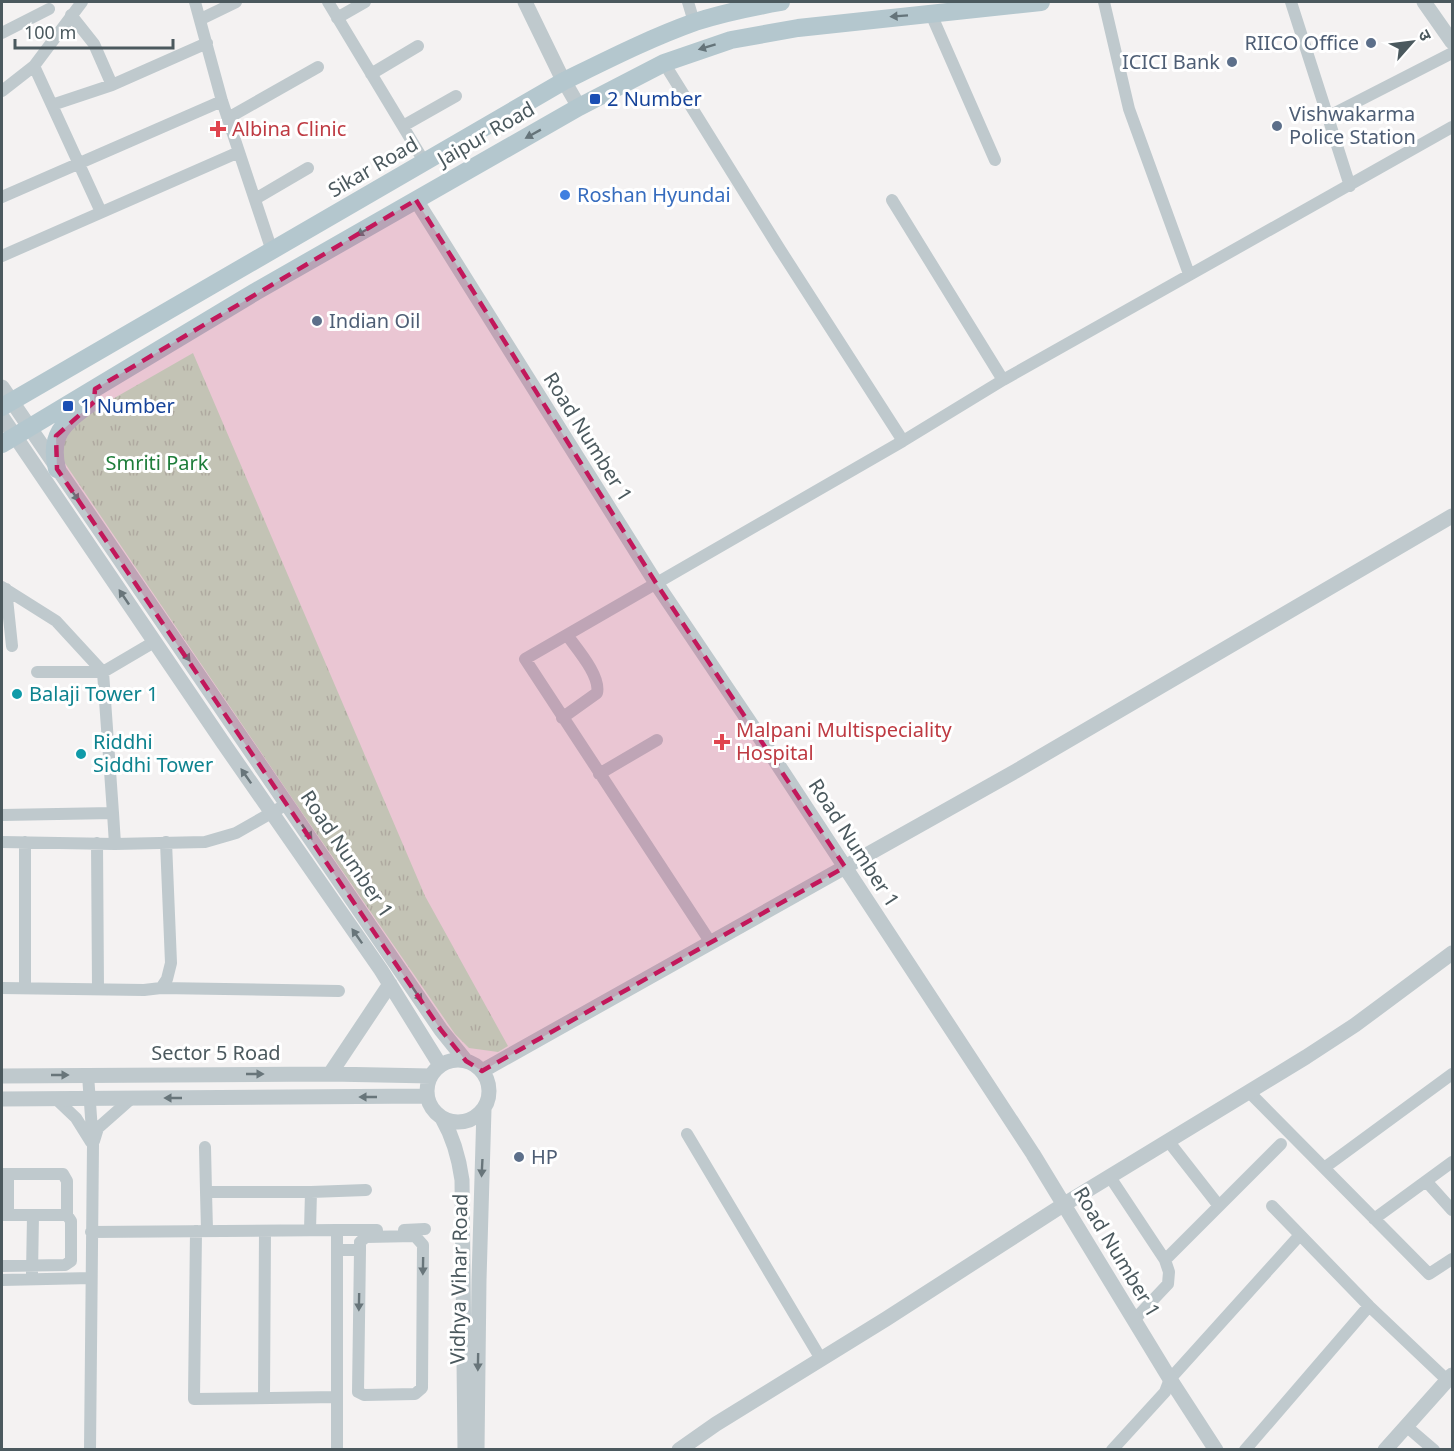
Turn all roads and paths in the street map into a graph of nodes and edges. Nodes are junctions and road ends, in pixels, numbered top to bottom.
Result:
1 (82, 2) edge
2 (195, 2) edge
3 (236, 2) edge
4 (328, 2) edge
5 (365, 2) edge
6 (525, 2) edge
7 (688, 2) edge
8 (782, 2) edge
9 (1041, 2) edge
10 (1104, 2) edge
11 (1291, 2) edge
12 (1424, 2) edge
13 (739, 3) edge
14 (47, 5) edge
15 (931, 14) junction
16 (71, 15) junction
17 (337, 18) junction
18 (201, 19) junction
19 (693, 19) junction
20 (60, 30) junction
21 (2, 33) edge
22 (1452, 42) edge
23 (207, 43) junction
24 (418, 46) dead end
25 (1452, 53) edge
26 (664, 63) junction
27 (34, 66) junction
28 (318, 67) dead end
29 (371, 74) junction
30 (562, 78) junction
31 (112, 85) junction
32 (2, 91) edge
33 (456, 96) dead end
34 (222, 101) junction
35 (52, 105) junction
36 (579, 107) junction
37 (1327, 117) junction
38 (228, 118) junction
39 (403, 126) junction
40 (1452, 127) edge
41 (239, 152) junction
42 (423, 159) junction
43 (995, 160) dead end
44 (79, 164) junction
45 (308, 168) dead end
46 (1350, 186) junction
47 (2, 197) edge
48 (255, 199) junction
49 (416, 200) junction
50 (892, 200) dead end
51 (101, 212) junction
52 (271, 248) junction
53 (2, 256) edge
54 (1189, 274) junction
55 (1003, 380) junction
56 (95, 389) junction
57 (5, 402) edge
58 (15, 436) edge
59 (903, 441) junction
60 (57, 469) junction
61 (1452, 516) edge
62 (656, 583) junction
63 (4, 588) edge
64 (567, 635) junction
65 (154, 642) junction
66 (12, 646) dead end
67 (37, 672) dead end
68 (103, 672) junction
69 (562, 718) junction
70 (657, 740) dead end
71 (599, 774) junction
72 (287, 804) junction
73 (113, 813) junction
74 (272, 813) junction
75 (2, 815) edge
76 (2, 842) edge
77 (25, 842) junction
78 (166, 842) junction
79 (97, 843) junction
80 (115, 844) junction
81 (845, 867) junction
82 (711, 943) junction
83 (1452, 953) edge
84 (390, 984) junction
85 (2, 987) edge
86 (24, 987) junction
87 (98, 988) junction
88 (161, 988) junction
89 (339, 991) dead end
90 (466, 1061) junction
91 (435, 1071) junction
92 (482, 1071) junction
93 (330, 1074) junction
94 (1452, 1074) edge
95 (88, 1075) junction
96 (2, 1076) edge
97 (1249, 1092) junction
98 (427, 1096) junction
99 (89, 1098) junction
100 (132, 1098) junction
101 (2, 1099) edge
102 (56, 1099) junction
103 (484, 1109) junction
104 (442, 1118) junction
105 (687, 1134) dead end
106 (1169, 1142) junction
107 (1281, 1144) dead end
108 (93, 1145) junction
109 (205, 1147) dead end
110 (1452, 1162) edge
111 (1324, 1168) junction
112 (5, 1174) edge
113 (1110, 1177) junction
114 (1426, 1181) junction
115 (366, 1190) dead end
116 (206, 1192) junction
117 (311, 1192) junction
118 (1063, 1205) junction
119 (1219, 1206) junction
120 (1272, 1206) dead end
121 (1452, 1210) edge
122 (5, 1215) edge
123 (33, 1215) junction
124 (67, 1215) junction
125 (1374, 1219) junction
126 (425, 1229) dead end
127 (310, 1230) junction
128 (337, 1230) junction
129 (202, 1231) junction
130 (265, 1231) junction
131 (91, 1232) junction
132 (1299, 1236) junction
133 (337, 1250) junction
134 (360, 1250) junction
135 (1452, 1259) edge
136 (1164, 1260) junction
137 (2, 1266) edge
138 (32, 1266) junction
139 (91, 1278) junction
140 (32, 1279) junction
141 (2, 1280) edge
142 (1369, 1306) junction
143 (1134, 1320) junction
144 (337, 1337) junction
145 (359, 1337) junction
146 (359, 1355) junction
147 (337, 1356) junction
148 (821, 1359) junction
149 (1450, 1377) edge
150 (1170, 1379) junction
151 (337, 1397) junction
152 (264, 1398) junction
153 (1406, 1426) junction
154 (90, 1449) edge
155 (338, 1449) edge
156 (465, 1449) edge
157 (477, 1449) edge
158 (679, 1449) edge
159 (1112, 1449) edge
160 (1216, 1449) edge
161 (1245, 1449) edge
162 (1385, 1449) edge
163 (1434, 1449) edge

1 - 16 street
2 - 18 street
3 - 18 street
4 - 17 street
5 - 17 street
6 - 30 street
7 - 19 street
8 - 13 main road, Sikar Road
9 - 15 main road, Jaipur Road
10 - 54 street
11 - 37 street
12 - 22 street
13 - 19 main road, Sikar Road
14 - 20 street
14 - 21 street
15 -> 26 main road, Jaipur Road
15 - 43 street
16 - 20 street
16 - 31 street
17 - 29 street
18 - 23 street
19 - 30 main road, Sikar Road
20 - 27 street
23 - 31 street
23 - 34 street
24 - 29 street
25 - 37 street
26 - 36 main road, Jaipur Road
26 - 59 street
27 - 32 street
27 - 35 street
28 - 38 street
29 - 39 street
30 - 36 street
30 - 42 main road, Sikar Road
31 - 35 street
33 - 39 street
34 - 38 street
34 - 44 street
35 - 44 street
36 -> 49 main road, Jaipur Road
37 - 46 street
38 - 41 street
39 - 42 street
40 - 46 street
41 - 48 street
41 - 51 street
42 - 52 main road, Sikar Road
44 - 47 street
44 - 51 street
45 - 48 street
46 - 54 street
48 - 52 street
49 -> 56 main road, Jaipur Road
49 - 62 street, Road Number 1
50 - 55 street
51 - 53 street
52 - 57 main road, Sikar Road
54 - 55 street
55 - 59 street
56 - 58 main road, Jaipur Road
56 - 60 main road
57 - 58 street, Road Number 1
58 - 60 street, Road Number 1
65 -> 58 street, Road Number 1
59 - 62 street
60 -> 72 street, Road Number 1
61 - 81 street
62 - 64 street
62 - 81 street, Road Number 1
63 - 66 street
63 - 68 street
64 - 69 street
64 - 69 street
65 - 68 street
74 -> 65 street, Road Number 1
67 - 68 street
68 - 73 street
69 - 71 street
70 - 71 street
71 - 82 street
72 - 74 street
72 -> 90 street, Road Number 1
73 - 75 street
73 - 80 street
74 - 78 street
84 -> 74 street, Road Number 1
76 - 77 street
77 - 79 street
77 - 86 street
78 - 80 street
78 - 88 street
79 - 80 street
79 - 87 street
81 - 82 street
81 - 118 street, Road Number 1
82 - 92 street
83 - 97 street
84 - 91 street, Road Number 1
84 - 93 street
85 - 86 street
86 - 87 street
87 - 88 street
88 - 89 street
90 - 91 street
90 - 92 street
91 - 93 street, Sector 5 Road
91 - 98 street
92 - 103 street
95 -> 93 street, Sector 5 Road
94 - 111 street
96 -> 95 street, Sector 5 Road
95 - 99 street
97 - 106 street
97 - 111 street
98 -> 100 street
98 - 104 street
99 - 100 street
99 - 102 street
99 - 108 street
100 - 108 street
101 - 102 street
102 - 108 street
103 - 104 street
103 -> 157 street, Vidhya Vihar Road
104 - 156 street, Vidhya Vihar Road
105 - 148 street
106 - 113 street
106 - 119 street
107 - 119 street
108 - 131 street
109 - 116 street
110 - 114 street
111 - 125 street
112 - 122 street
112 - 124 street
113 - 118 street
113 - 136 street
114 - 121 street
114 - 125 street
115 - 117 street
116 - 117 street
116 - 129 street
117 - 127 street
118 - 143 street, Road Number 1
118 - 148 street
119 - 136 street
120 - 132 street
122 - 123 street
123 - 124 street
123 - 138 street
124 - 138 street
125 - 135 street
126 - 128 street
127 - 128 street
127 - 130 street
128 - 133 street
129 - 130 street
129 - 131 street
129 - 152 street
130 - 152 street
131 - 139 street
132 - 142 street
132 - 150 street
133 - 134 street
133 - 144 street
134 -> 145 street
134 -> 146 street
136 - 143 street
137 - 138 street
138 - 140 street
139 - 140 street
139 - 154 street
140 - 141 street
142 - 149 street
142 - 161 street
143 - 150 street, Road Number 1
144 - 145 street
144 - 147 street
145 - 146 street
146 - 147 street
147 - 151 street
148 - 158 street
149 - 153 street
150 - 159 street
150 - 160 street, Road Number 1
151 - 152 street
151 - 155 street
153 - 162 street
153 - 163 street

